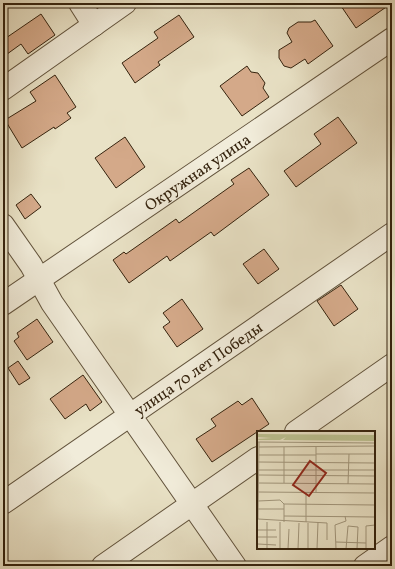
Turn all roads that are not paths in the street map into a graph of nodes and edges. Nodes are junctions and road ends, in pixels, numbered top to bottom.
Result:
1 (80, 3) edge
2 (125, 3) edge
3 (94, 25) junction
4 (392, 39) edge
5 (3, 89) edge
6 (3, 225) edge
7 (392, 234) edge
8 (38, 279) junction
9 (3, 304) edge
10 (392, 365) edge
11 (130, 415) junction
12 (297, 431) edge
13 (257, 459) edge
14 (3, 503) edge
15 (192, 504) junction
16 (392, 547) edge
17 (103, 566) edge
18 (235, 566) edge
19 (365, 566) edge

1 - 3 street
2 - 3 street
3 - 5 street
4 - 8 street, Окружная улица
6 - 8 street
7 - 11 street, улица 70 лет Победы
8 - 9 street, Окружная улица
8 - 11 street
10 - 12 street
11 - 14 street, улица 70 лет Победы
11 - 15 street
13 - 15 street
15 - 17 street
15 - 18 street
16 - 19 street

